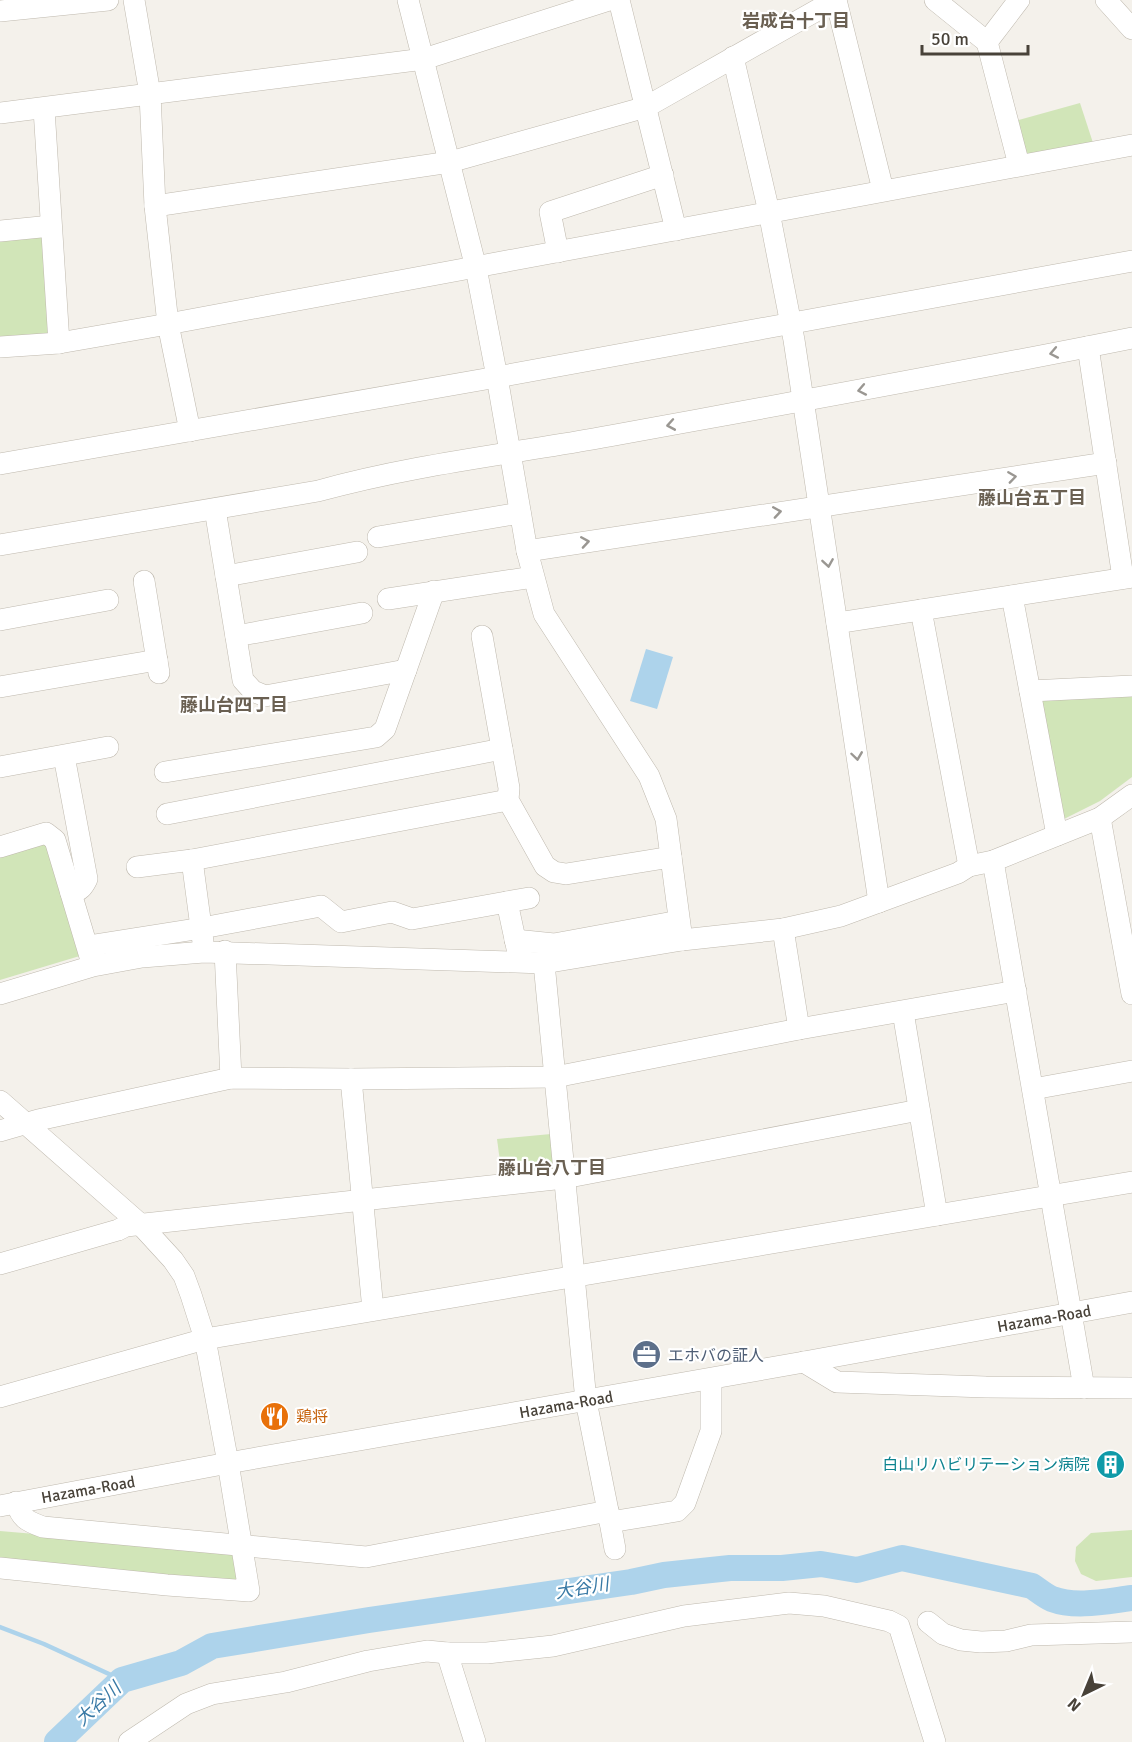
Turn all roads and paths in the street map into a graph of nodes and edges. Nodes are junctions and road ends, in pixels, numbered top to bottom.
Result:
1 (108, 0) edge
2 (134, 0) edge
3 (408, 0) edge
4 (609, 0) edge
5 (619, 0) edge
6 (835, 0) edge
7 (935, 0) edge
8 (1019, 0) edge
9 (1106, 0) edge
10 (0, 11) edge
11 (1132, 29) edge
12 (987, 42) junction
13 (733, 57) junction
14 (424, 59) junction
15 (150, 94) junction
16 (646, 107) junction
17 (44, 109) junction
18 (0, 113) edge
19 (1132, 145) edge
20 (450, 162) junction
21 (1019, 165) junction
22 (663, 175) junction
23 (883, 190) junction
24 (156, 206) junction
25 (769, 212) junction
26 (51, 226) junction
27 (676, 230) junction
28 (0, 231) edge
29 (558, 252) junction
30 (1132, 261) edge
31 (476, 268) junction
32 (790, 322) junction
33 (168, 324) junction
34 (1132, 338) edge
35 (59, 343) junction
36 (0, 347) edge
37 (1088, 347) junction
38 (497, 377) junction
39 (804, 401) junction
40 (190, 431) junction
41 (510, 454) junction
42 (1106, 463) junction
43 (0, 464) edge
44 (819, 505) junction
45 (215, 508) junction
46 (520, 513) junction
47 (378, 537) dead end
48 (0, 545) edge
49 (527, 551) junction
50 (357, 552) dead end
51 (226, 576) junction
52 (534, 577) junction
53 (1127, 577) edge
54 (144, 581) dead end
55 (434, 591) junction
56 (1012, 596) junction
57 (388, 599) dead end
58 (108, 600) dead end
59 (921, 610) junction
60 (362, 613) dead end
61 (0, 620) edge
62 (837, 623) junction
63 (236, 636) junction
64 (483, 636) dead end
65 (406, 670) junction
66 (1132, 686) edge
67 (0, 687) edge
68 (1030, 691) junction
69 (108, 747) dead end
70 (502, 749) junction
71 (64, 756) junction
72 (0, 767) edge
73 (165, 772) dead end
74 (1132, 795) edge
75 (508, 800) junction
76 (167, 814) dead end
77 (1100, 818) junction
78 (1057, 835) junction
79 (0, 847) edge
80 (671, 857) junction
81 (192, 860) junction
82 (993, 861) junction
83 (969, 866) junction
84 (137, 867) dead end
85 (71, 893) junction
86 (530, 898) dead end
87 (507, 902) junction
88 (879, 902) junction
89 (202, 928) junction
90 (783, 929) junction
91 (681, 931) junction
92 (515, 940) junction
93 (1128, 943) edge
94 (214, 952) junction
95 (91, 956) junction
96 (520, 962) junction
97 (544, 963) junction
98 (1016, 991) junction
99 (0, 994) edge
100 (1132, 994) edge
101 (903, 1012) junction
102 (799, 1029) junction
103 (1132, 1071) edge
104 (555, 1077) junction
105 (231, 1078) junction
106 (351, 1079) junction
107 (1033, 1089) junction
108 (0, 1101) edge
109 (919, 1110) junction
110 (26, 1123) junction
111 (0, 1131) edge
112 (564, 1178) junction
113 (1132, 1182) edge
114 (1052, 1196) junction
115 (363, 1199) junction
116 (938, 1215) junction
117 (140, 1224) junction
118 (0, 1264) edge
119 (574, 1276) junction
120 (1132, 1302) edge
121 (373, 1310) junction
122 (1072, 1312) junction
123 (205, 1339) junction
124 (804, 1362) junction
125 (711, 1379) junction
126 (1084, 1388) junction
127 (1132, 1388) edge
128 (0, 1397) edge
129 (586, 1401) junction
130 (228, 1463) junction
131 (8, 1504) edge
132 (609, 1517) junction
133 (242, 1545) junction
134 (615, 1549) dead end
135 (0, 1568) edge
136 (928, 1622) dead end
137 (1132, 1632) edge
138 (447, 1653) junction
139 (129, 1742) edge
140 (475, 1742) edge
141 (935, 1742) edge

1 - 10 street
2 - 15 street
3 - 14 street
4 - 14 street
5 - 16 street
6 - 13 street
6 - 23 street
7 - 12 street
8 - 12 street
9 - 11 street
12 - 21 street
13 - 16 street
13 - 25 street
14 - 15 street
14 - 20 street
15 - 17 street
15 - 24 street
16 - 20 street
16 - 22 street
17 - 18 street
17 - 26 street
19 - 21 street
20 - 24 street
20 - 31 street
21 - 23 street
22 - 27 street
22 - 29 street
23 - 25 street
24 - 33 street
25 - 27 street
25 - 32 street
26 - 28 street
26 - 35 street
27 - 29 street
29 - 31 street
30 - 32 street
31 - 33 street
31 - 38 street
32 - 38 street
32 - 39 street
33 - 35 street
33 - 40 street
34 - 37 street
35 - 36 street
37 -> 39 street
37 - 42 street
38 - 40 street
38 - 41 street
39 -> 41 street
39 - 44 street
40 - 43 street
41 - 45 street
41 - 46 street
44 -> 42 street
42 - 53 street
49 -> 44 street
44 -> 62 street
45 - 48 street
45 - 51 street
46 - 47 street
46 - 49 street
49 - 52 street
50 - 51 street
51 - 63 street
52 - 55 street
52 - 80 street
53 - 56 street
54 - 67 street
55 - 57 street
55 - 65 street
56 - 59 street
56 - 68 street
58 - 61 street
59 - 62 street
59 - 83 street
60 - 63 street
62 -> 88 street
63 - 65 street
64 - 70 street
65 - 73 street
66 - 68 street
68 - 78 street
69 - 71 street
70 - 75 street
70 - 76 street
71 - 72 street
71 - 85 street
74 - 77 street
75 - 80 street
75 - 81 street
77 - 78 street
77 - 93 street
78 - 82 street
79 - 85 street
80 - 91 street
81 - 84 street
81 - 89 street
82 - 83 street
82 - 98 street
83 - 88 street
85 - 95 street
86 - 87 street
87 - 89 street
87 - 92 street
88 - 90 street
89 - 94 street
89 - 95 street
90 - 91 street
90 - 102 street
91 - 92 street
91 - 97 street
92 - 96 street
93 - 100 street
94 - 95 street
94 - 96 street
94 - 105 street
95 - 99 street
96 - 97 street
97 - 104 street
98 - 101 street
98 - 107 street
101 - 102 street
101 - 109 street
102 - 104 street
103 - 107 street
104 - 106 street
104 - 112 street
105 - 106 street
105 - 110 street
106 - 115 street
107 - 114 street
108 - 110 street
109 - 112 street
109 - 116 street
110 - 111 street
110 - 117 street
112 - 115 street
112 - 119 street
113 - 114 street
114 - 116 street
114 - 122 street
115 - 117 street
115 - 121 street
116 - 119 street
117 - 118 street
117 - 123 street
119 - 121 street
119 - 129 street
120 - 122 street, Hazama-Road
121 - 123 street
122 - 124 street, Hazama-Road
122 - 126 street
123 - 128 street
123 - 130 street
124 - 125 street, Hazama-Road
124 - 126 street
125 - 129 street, Hazama-Road
125 - 132 street
126 - 127 street
129 - 130 street, Hazama-Road
129 - 132 street
130 - 131 street, Hazama-Road
130 - 133 street
131 - 133 street
132 - 133 street
132 - 134 street
133 - 135 street
136 - 137 street
138 - 139 street
138 - 140 street
138 - 141 street

